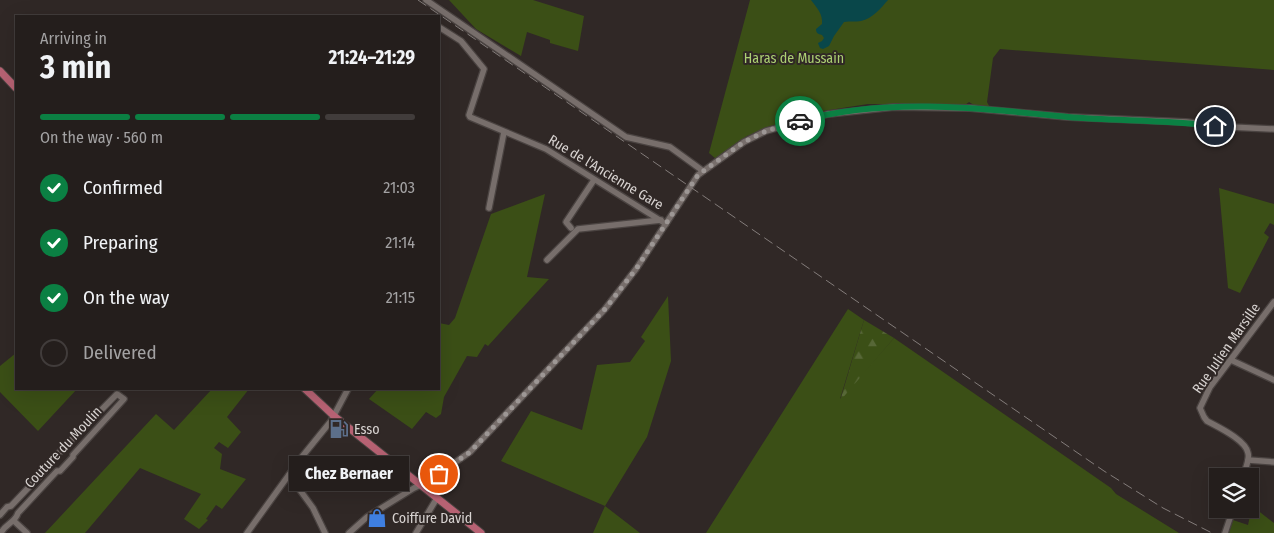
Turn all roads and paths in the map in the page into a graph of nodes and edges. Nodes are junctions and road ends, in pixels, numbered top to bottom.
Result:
1 (426, 0) edge
2 (440, 28) edge
3 (0, 70) edge
4 (15, 87) edge
5 (1274, 129) edge
6 (504, 132) junction
7 (703, 172) junction
8 (594, 180) junction
9 (490, 208) dead end
10 (664, 222) junction
11 (571, 228) dead end
12 (547, 260) dead end
13 (1274, 302) edge
14 (1230, 360) junction
15 (1274, 380) edge
16 (306, 390) edge
17 (347, 390) edge
18 (334, 416) junction
19 (66, 448) junction
20 (73, 455) junction
21 (1248, 460) junction
22 (1274, 462) edge
23 (50, 464) junction
24 (1246, 468) edge
25 (57, 471) junction
26 (289, 475) junction
27 (420, 484) junction
28 (437, 498) junction
29 (11, 506) junction
30 (18, 513) junction
31 (0, 515) edge
32 (1230, 518) edge
33 (0, 520) edge
34 (14, 521) junction
35 (6, 526) junction
36 (2, 533) edge
37 (27, 533) edge
38 (247, 533) edge
39 (325, 533) edge
40 (349, 533) edge
41 (416, 533) edge
42 (481, 533) edge
43 (1225, 533) edge

1 - 7 street
2 - 6 street, Rue de l'Ancienne Gare
3 - 4 main road
5 - 7 street
6 - 8 street, Rue de l'Ancienne Gare
6 - 9 street
7 - 10 street
8 - 10 street, Rue de l'Ancienne Gare
8 - 11 street
10 - 12 street
10 - 27 street
13 - 14 street, Rue Julien Marsille
14 - 15 street
14 - 21 street, Rue Julien Marsille
16 - 18 main road
17 - 18 street
18 - 26 street
18 - 27 main road
19 - 20 street
19 - 20 street, Couture du Moulin
19 - 23 street, Couture du Moulin
20 - 25 street, Couture du Moulin
21 - 22 street
21 - 24 street
23 - 25 street
23 - 29 street, Couture du Moulin
25 - 30 street, Couture du Moulin
26 - 38 street
26 - 39 street
27 - 28 main road
27 - 40 street
28 - 41 street
28 - 42 main road
29 - 30 street
29 - 31 street, Couture du Moulin
30 - 34 street, Couture du Moulin
32 - 43 street
33 - 35 street
34 - 35 street
34 - 37 street
35 - 36 street

